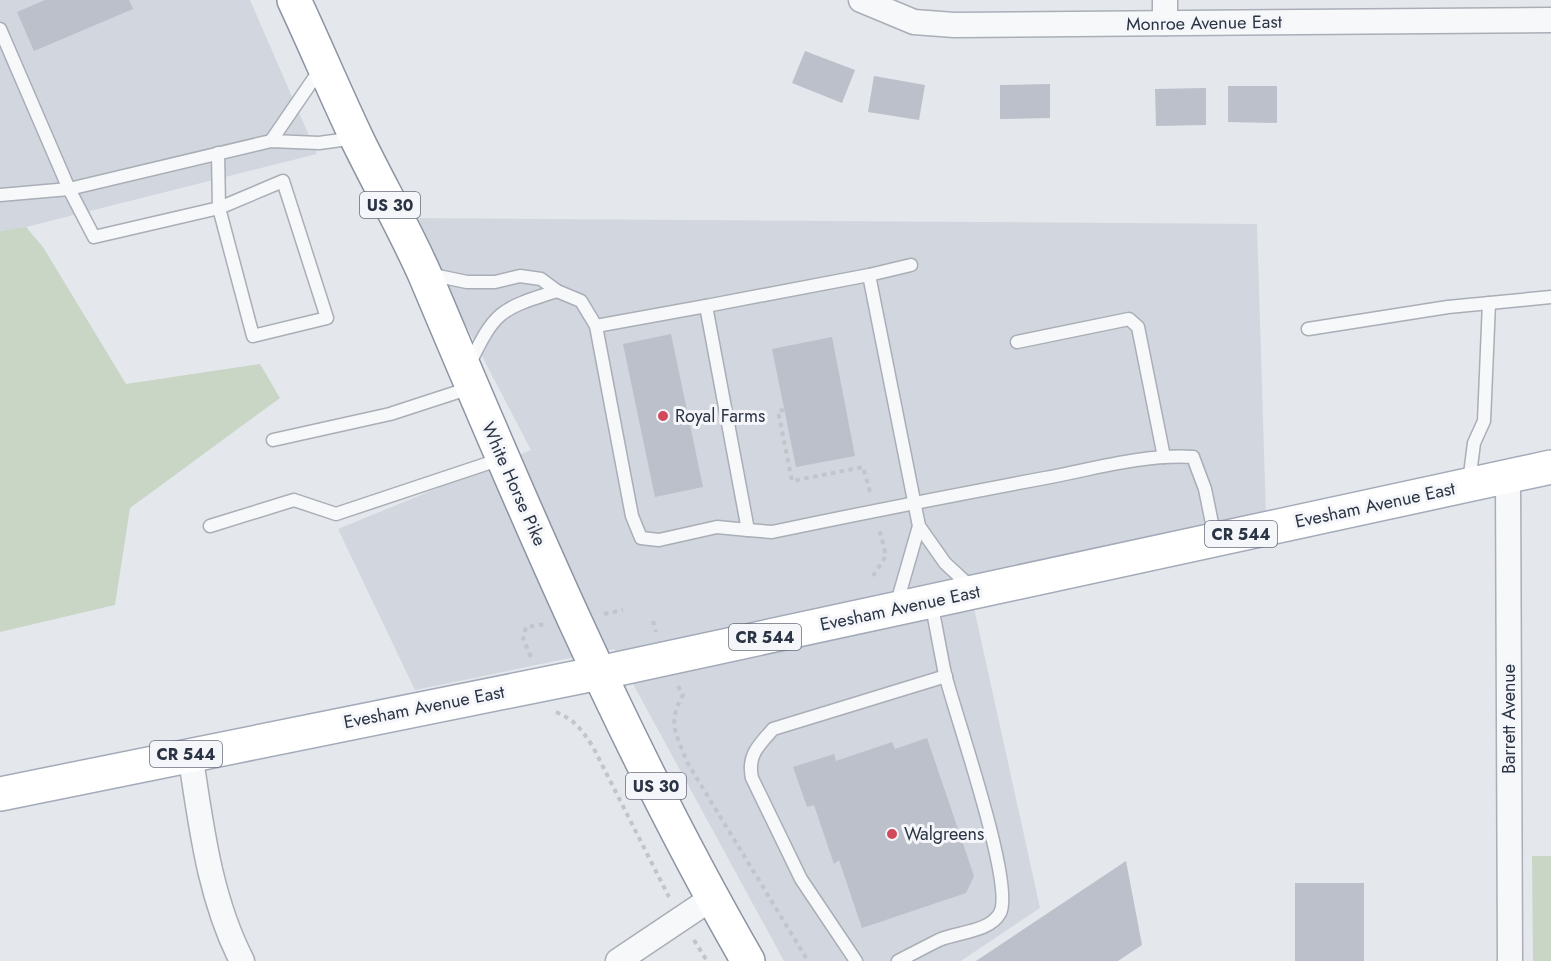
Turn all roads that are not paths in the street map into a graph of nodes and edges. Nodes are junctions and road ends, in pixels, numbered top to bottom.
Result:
1 (294, 0) edge
2 (861, 0) edge
3 (1165, 12) edge
4 (1551, 20) edge
5 (0, 29) edge
6 (324, 64) junction
7 (357, 138) junction
8 (271, 141) junction
9 (218, 153) junction
10 (69, 189) junction
11 (0, 195) edge
12 (219, 208) junction
13 (911, 265) dead end
14 (424, 273) junction
15 (869, 275) junction
16 (557, 291) junction
17 (1551, 297) edge
18 (1489, 303) junction
19 (706, 306) junction
20 (596, 326) junction
21 (1308, 329) dead end
22 (1017, 342) dead end
23 (468, 381) junction
24 (273, 440) dead end
25 (1164, 457) junction
26 (502, 459) junction
27 (1551, 467) edge
28 (1508, 476) junction
29 (1468, 485) junction
30 (915, 502) junction
31 (210, 526) dead end
32 (919, 526) junction
33 (748, 530) junction
34 (1215, 539) junction
35 (976, 591) junction
36 (931, 601) junction
37 (895, 609) junction
38 (599, 673) junction
39 (946, 676) junction
40 (190, 753) junction
41 (0, 794) edge
42 (712, 898) junction
43 (242, 961) edge
44 (618, 961) edge
45 (748, 961) edge
46 (856, 961) edge
47 (898, 961) edge
48 (1510, 961) edge

1 - 6 main road, White Horse Pike / US 30
2 - 3 street, Monroe Avenue East
3 - 4 street, Monroe Avenue East
5 - 10 lane
6 - 7 main road, White Horse Pike / US 30
6 - 8 lane
7 - 8 lane
7 - 14 main road, White Horse Pike / US 30
8 - 9 lane
9 - 10 lane
9 - 12 lane
10 - 11 lane
10 - 12 lane
12 - 12 lane
13 - 15 lane
14 - 16 lane
14 - 23 main road, White Horse Pike / US 30
15 - 19 lane
15 - 30 lane
16 - 20 lane
16 - 23 lane
17 - 18 lane
18 - 21 lane
18 - 29 lane
19 - 20 lane
19 - 33 lane
20 - 33 lane
22 - 25 lane
23 - 24 lane
23 - 26 main road, White Horse Pike / US 30
25 - 30 lane
25 - 34 lane
26 - 31 lane
26 - 38 main road, White Horse Pike / US 30
27 - 28 main road, Evesham Avenue East / CR 544
28 - 29 main road, Evesham Avenue East / CR 544
28 - 48 street, Barrett Avenue
29 - 34 main road, Evesham Avenue East / CR 544
30 - 32 lane
30 - 33 lane
32 - 35 lane
32 - 37 lane
34 - 35 main road, Evesham Avenue East / CR 544
35 - 36 main road, Evesham Avenue East / CR 544
36 - 37 main road, Evesham Avenue East / CR 544
36 - 39 lane
37 - 38 main road, Evesham Avenue East / CR 544
38 - 40 main road, Evesham Avenue East / CR 544
38 - 42 main road, White Horse Pike / US 30
39 - 46 lane
39 - 47 lane
40 - 41 main road, Evesham Avenue East / CR 544
40 - 43 street
42 - 44 street
42 - 45 main road, White Horse Pike / US 30

